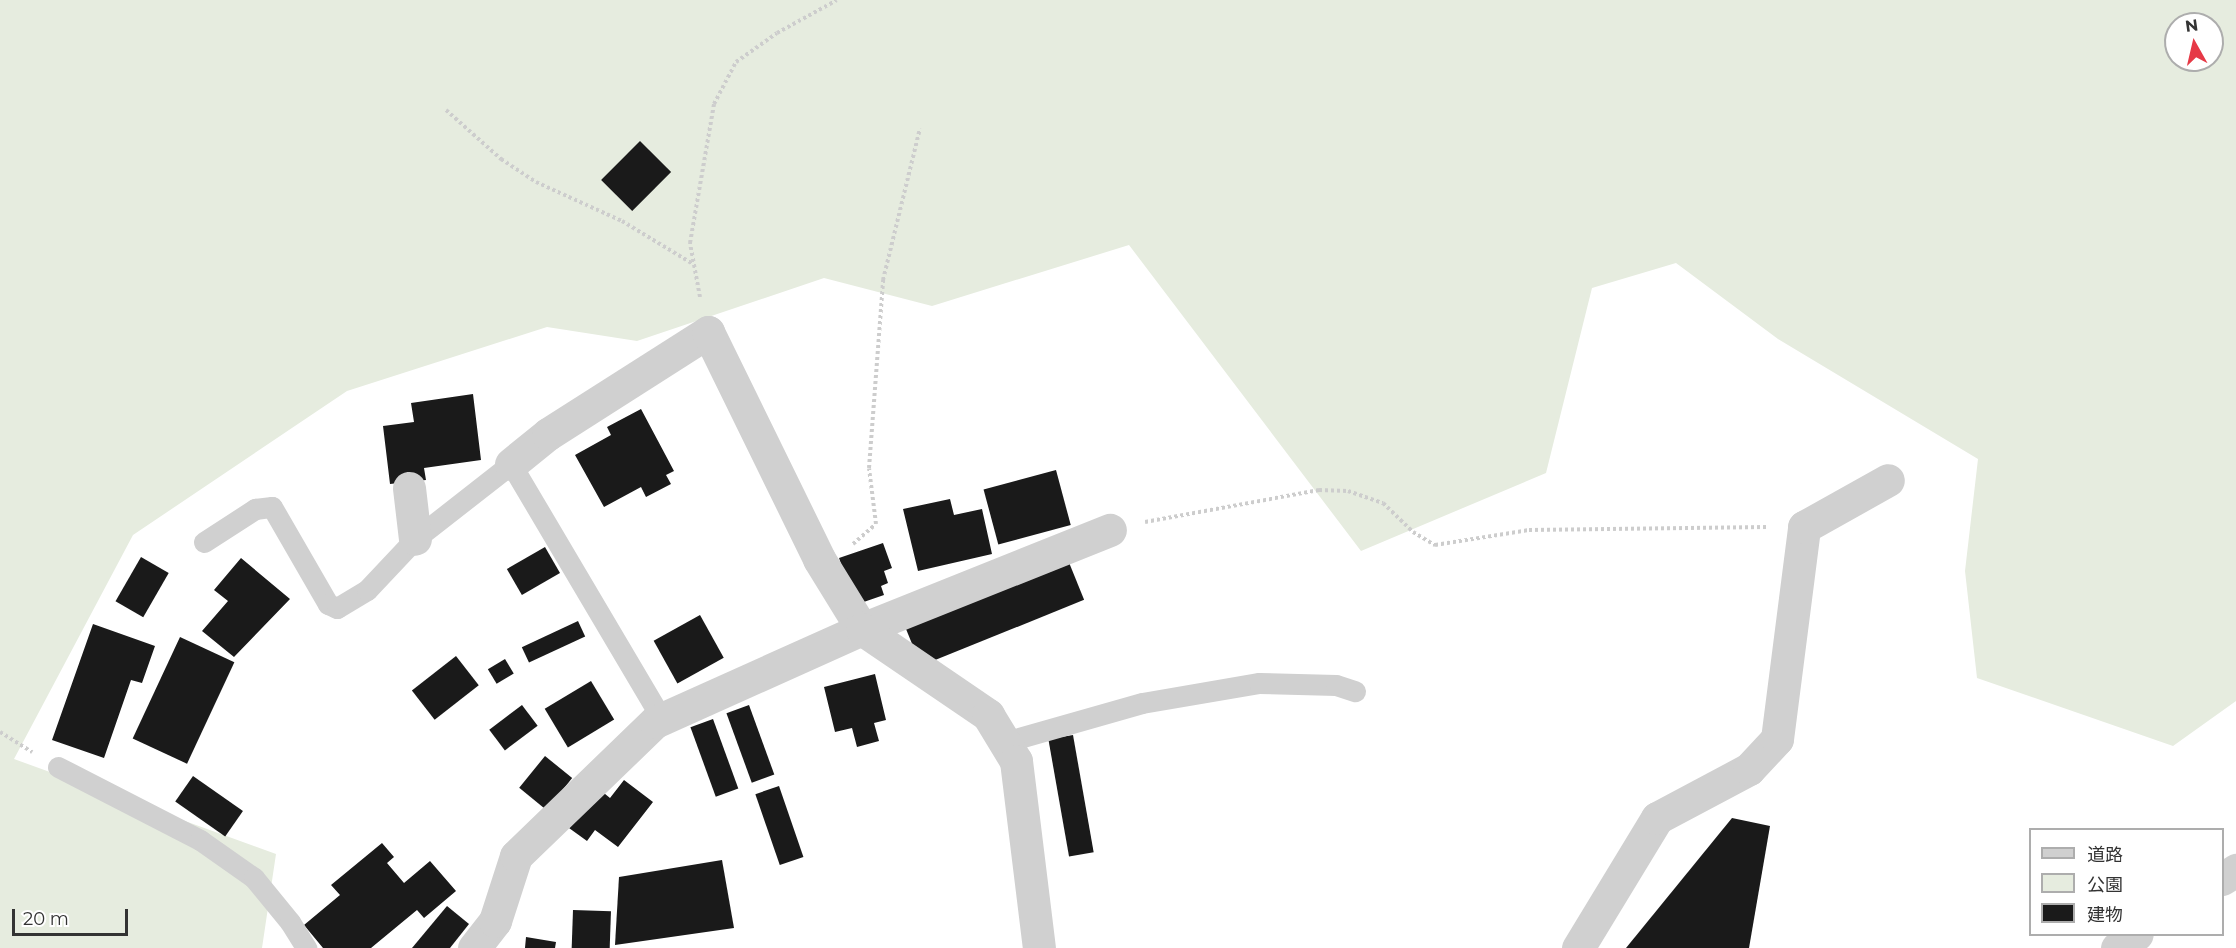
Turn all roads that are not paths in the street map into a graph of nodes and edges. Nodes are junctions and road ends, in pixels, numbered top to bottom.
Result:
1 (511, 464) junction
2 (1888, 480) dead end
3 (409, 488) dead end
4 (1110, 530) road end
5 (415, 539) junction
6 (204, 542) dead end
7 (862, 629) junction
8 (1355, 691) dead end
9 (662, 719) junction
10 (1005, 742) junction
11 (58, 767) road end
12 (2134, 936) edge
13 (306, 948) edge
14 (474, 948) edge
15 (1039, 948) edge
16 (1578, 948) edge
17 (2116, 948) edge

1 - 5 lane
1 - 7 street
1 - 9 lane
2 - 16 street
3 - 5 street
4 - 7 street
5 - 6 lane
7 - 9 street
7 - 10 street
8 - 10 lane
9 - 14 street
10 - 15 street
11 - 13 lane
12 - 17 street

